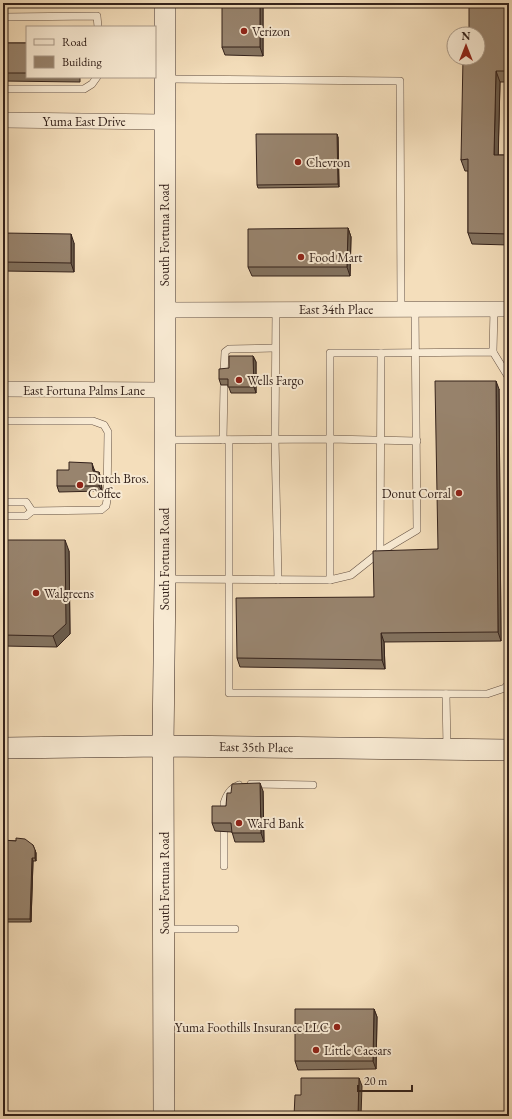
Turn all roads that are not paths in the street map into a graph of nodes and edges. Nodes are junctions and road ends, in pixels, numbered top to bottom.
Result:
1 (168, 6) edge
2 (3, 17) edge
3 (98, 26) edge
4 (96, 78) edge
5 (165, 78) junction
6 (3, 89) edge
7 (3, 120) edge
8 (164, 122) junction
9 (276, 309) junction
10 (408, 309) junction
11 (494, 309) junction
12 (509, 309) edge
13 (164, 310) junction
14 (275, 348) junction
15 (493, 352) junction
16 (381, 353) junction
17 (416, 354) junction
18 (224, 374) edge
19 (509, 378) edge
20 (224, 385) edge
21 (3, 389) edge
22 (164, 390) junction
23 (3, 421) edge
24 (275, 439) junction
25 (330, 439) junction
26 (164, 440) junction
27 (226, 440) junction
28 (380, 440) junction
29 (417, 441) junction
30 (3, 502) edge
31 (32, 511) junction
32 (3, 516) edge
33 (380, 552) junction
34 (164, 579) junction
35 (229, 579) junction
36 (278, 580) junction
37 (330, 580) junction
38 (509, 683) edge
39 (446, 694) junction
40 (163, 746) junction
41 (3, 748) edge
42 (447, 750) junction
43 (509, 750) edge
44 (313, 785) dead end
45 (224, 866) dead end
46 (164, 929) junction
47 (234, 929) dead end
48 (164, 1116) edge

1 - 5 main road, South Fortuna Road
2 - 3 lane
4 - 6 lane
5 - 8 main road, South Fortuna Road
5 - 10 lane
7 - 8 street, Yuma East Drive
8 - 13 main road, South Fortuna Road
9 - 10 street, East 34th Place
9 - 13 street, East 34th Place
9 - 14 lane
10 - 11 street, East 34th Place
10 - 17 lane
11 - 12 street, East 34th Place
11 - 15 lane
13 - 22 main road, South Fortuna Road
14 - 18 lane
14 - 24 lane
15 - 17 lane
15 - 19 lane
16 - 17 lane
16 - 25 lane
16 - 28 lane
17 - 29 lane
20 - 27 lane
21 - 22 street, East Fortuna Palms Lane
22 - 26 main road, South Fortuna Road
23 - 31 lane
24 - 25 lane
24 - 27 lane
24 - 36 lane
25 - 28 lane
25 - 37 lane
26 - 27 lane
26 - 34 main road, South Fortuna Road
27 - 35 lane
28 - 29 lane
28 - 33 lane
29 - 33 lane
30 - 31 lane
31 - 32 lane
33 - 37 lane
34 - 35 lane
34 - 40 main road, South Fortuna Road
35 - 36 lane
35 - 39 lane
36 - 37 lane
38 - 39 lane
39 - 42 lane
40 - 41 main road, East 35th Place
40 - 42 main road, East 35th Place
40 - 46 main road, South Fortuna Road
42 - 43 main road, East 35th Place
44 - 45 lane
46 - 47 lane
46 - 48 main road, South Fortuna Road

